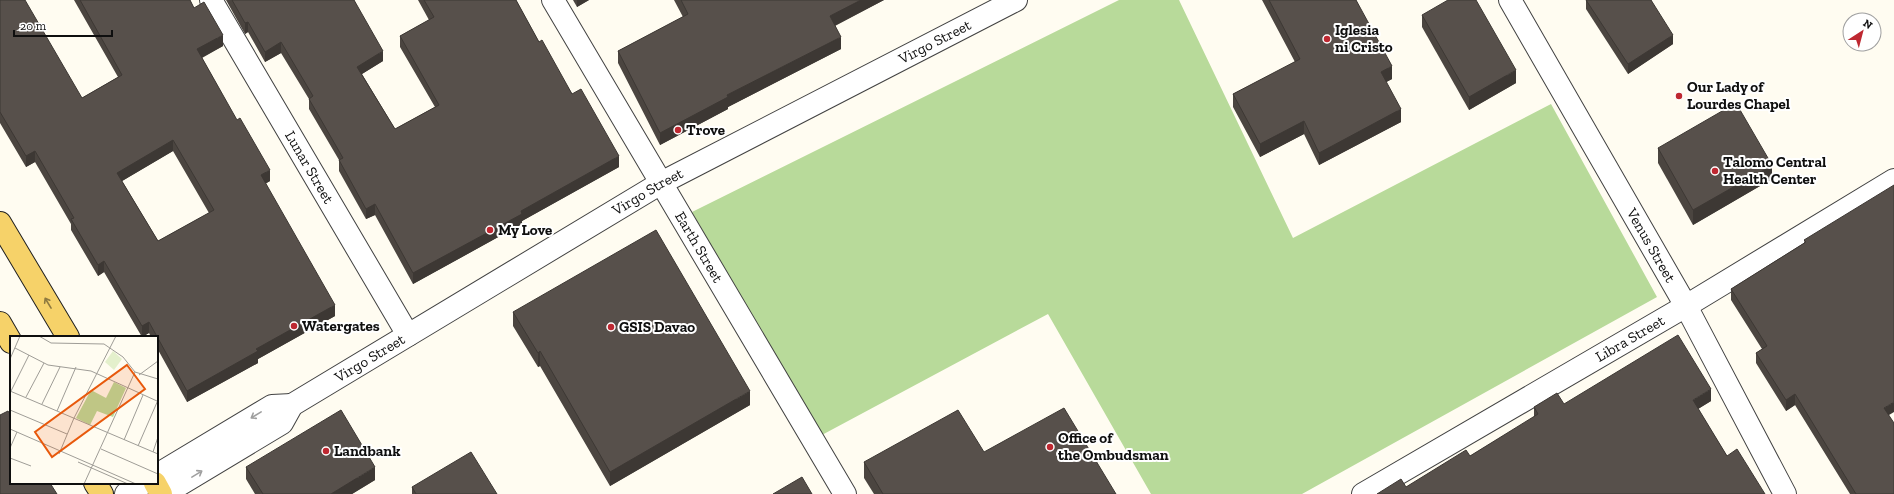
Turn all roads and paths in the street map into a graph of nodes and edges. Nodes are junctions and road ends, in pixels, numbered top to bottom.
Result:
1 (210, 0) edge
2 (553, 0) edge
3 (1016, 0) edge
4 (1510, 0) edge
5 (1894, 180) edge
6 (661, 183) junction
7 (0, 223) edge
8 (1686, 306) junction
9 (0, 323) edge
10 (408, 335) junction
11 (67, 336) edge
12 (10, 340) edge
13 (292, 405) junction
14 (158, 474) edge
15 (96, 484) edge
16 (142, 484) edge
17 (156, 484) edge
18 (102, 494) edge
19 (126, 494) edge
20 (162, 494) edge
21 (845, 494) edge
22 (1363, 494) edge
23 (1786, 494) edge

1 - 10 street, Lunar Street
2 - 6 street, Earth Street
3 - 6 street, Virgo Street
4 - 8 street, Venus Street
5 - 8 street, Libra Street
6 - 10 street, Virgo Street
6 - 21 street, Earth Street
11 -> 7 main road
8 - 22 street, Libra Street
8 - 23 street, Venus Street
9 - 12 main road
10 - 13 street, Virgo Street
13 -> 14 street, Virgo Street
20 -> 13 street, Virgo Street
15 - 18 main road
16 - 19 street
17 - 20 main road

